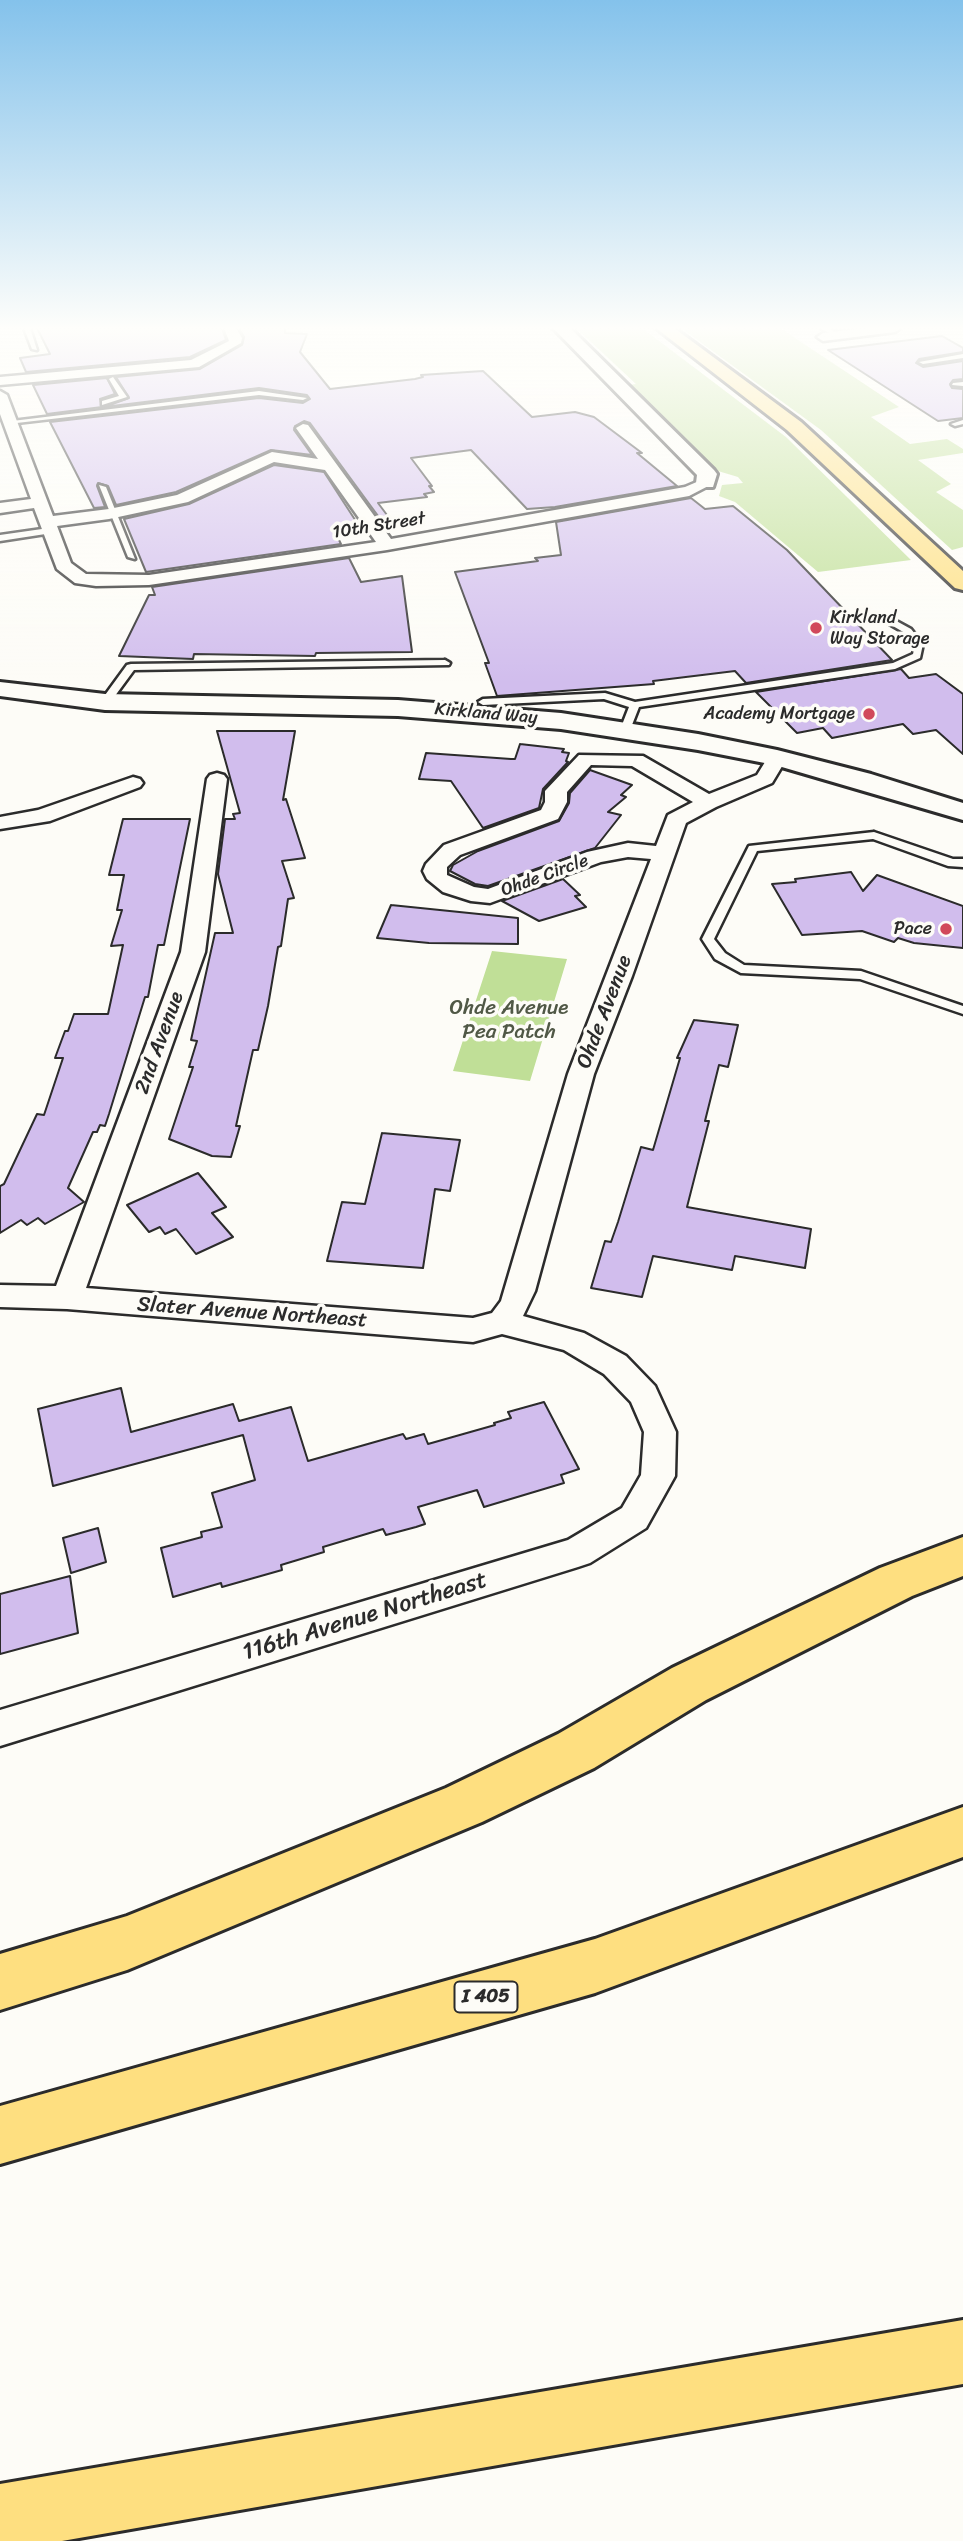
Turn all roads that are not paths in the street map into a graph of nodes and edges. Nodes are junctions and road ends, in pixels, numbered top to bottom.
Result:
1 (17, 447) edge
2 (317, 447) edge
3 (680, 447) edge
4 (816, 447) edge
5 (331, 466) junction
6 (706, 483) joint
7 (102, 487) dead end
8 (38, 503) junction
9 (0, 508) edge
10 (115, 513) junction
11 (47, 527) junction
12 (0, 538) edge
13 (387, 545) junction
14 (132, 557) dead end
15 (963, 583) edge
16 (889, 620) dead end
17 (445, 663) dead end
18 (0, 690) edge
19 (105, 702) junction
20 (483, 702) dead end
21 (635, 705) junction
22 (625, 730) junction
23 (777, 758) junction
24 (217, 779) dead end
25 (133, 783) dead end
26 (708, 802) junction
27 (963, 812) edge
28 (0, 823) edge
29 (663, 853) junction
30 (963, 863) edge
31 (963, 1010) edge
32 (0, 1296) edge
33 (67, 1298) junction
34 (502, 1322) junction
35 (963, 1556) edge
36 (0, 1728) edge
37 (963, 1832) edge
38 (0, 1982) edge
39 (0, 2135) edge
40 (963, 2352) edge
41 (0, 2518) edge

1 - 8 street
2 - 5 street
3 - 6 main road
4 - 15 main road
5 - 10 street
5 - 13 street
6 - 13 street, 10th Street
7 - 10 lane
8 - 9 street
8 - 11 street
10 - 11 street
10 - 14 lane
11 - 12 lane
11 - 13 street, 10th Street
16 - 21 lane
17 - 19 lane
18 - 19 main road, Kirkland Way
19 - 22 main road, Kirkland Way
20 - 21 lane
21 - 22 lane
22 - 23 main road, Kirkland Way
23 - 26 street, Ohde Avenue
23 - 27 main road, Kirkland Way
24 - 33 street, 2nd Avenue
25 - 28 street
26 - 29 street, Ohde Avenue
26 - 29 street, Ohde Circle
29 - 34 street, Ohde Avenue
30 - 31 lane
32 - 33 street, Slater Avenue Northeast
33 - 34 street, Slater Avenue Northeast
34 - 36 street, 116th Avenue Northeast
35 - 38 main road
37 - 39 main road, I 405
40 - 41 main road

